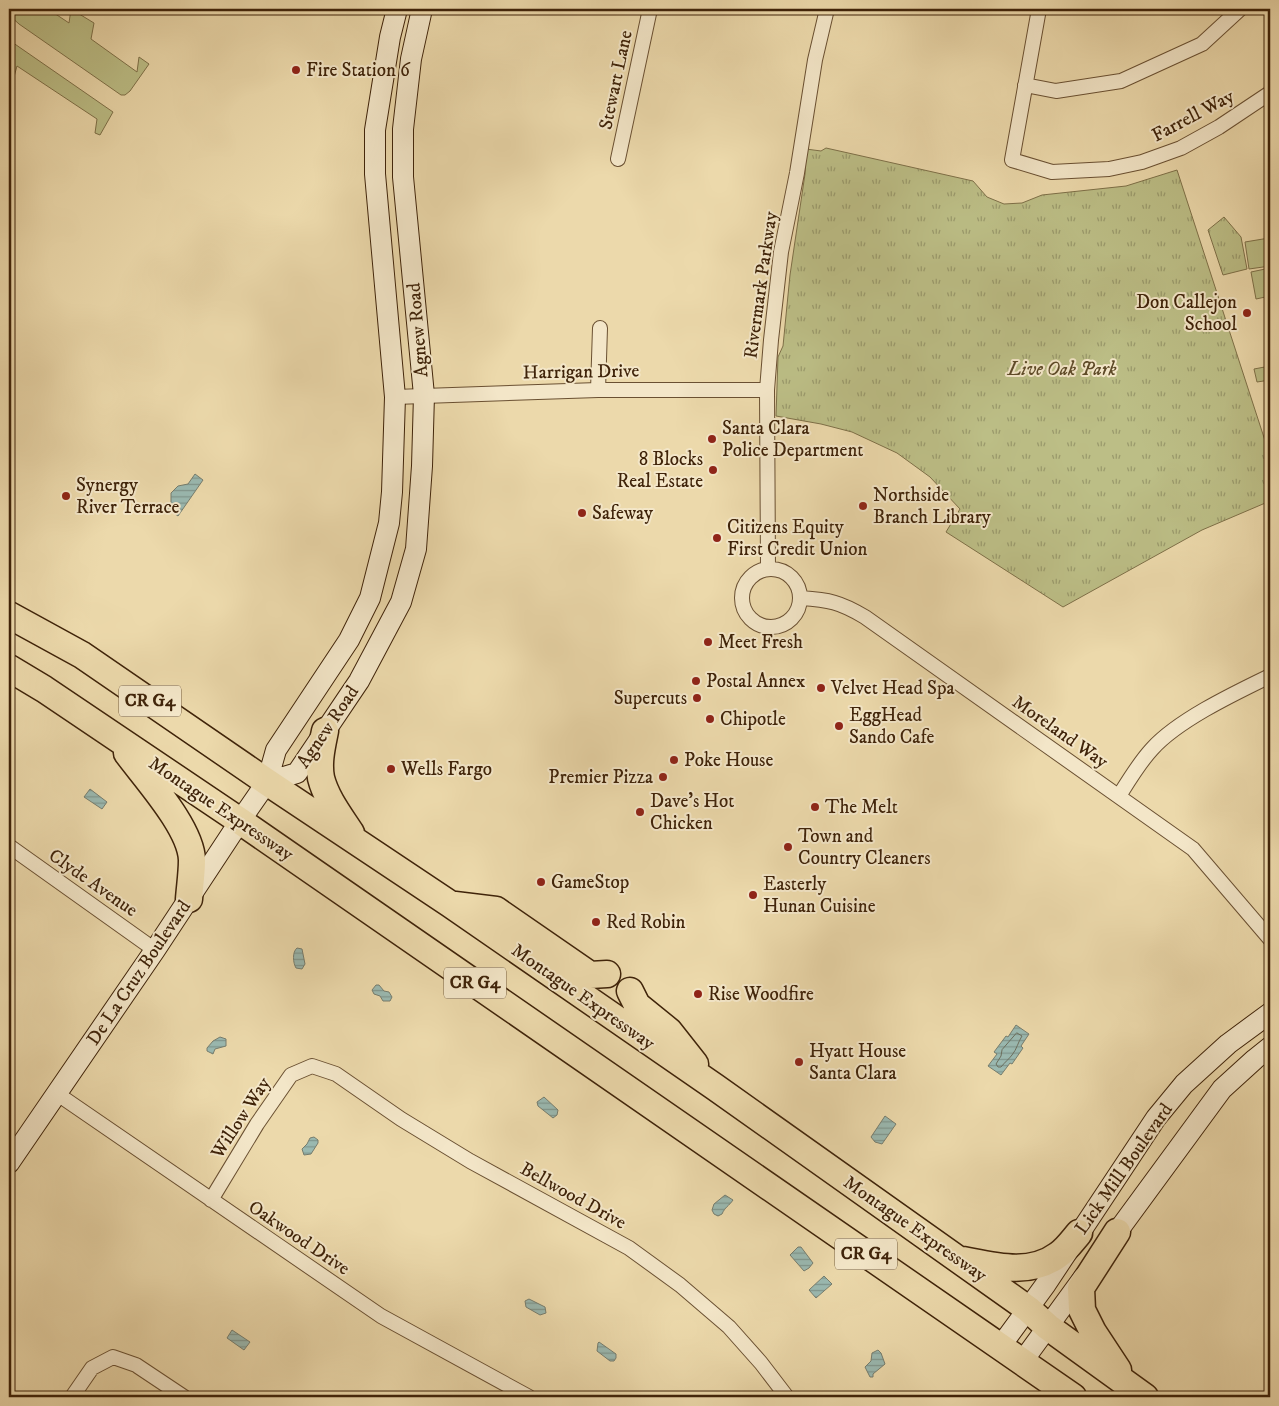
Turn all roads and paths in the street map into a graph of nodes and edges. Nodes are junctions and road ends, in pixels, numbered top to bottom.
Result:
1 (397, 9) edge
2 (422, 9) edge
3 (650, 9) edge
4 (827, 9) edge
5 (1039, 9) edge
6 (1240, 9) edge
7 (1025, 85) junction
8 (1270, 93) edge
9 (618, 158) dead end
10 (600, 328) dead end
11 (598, 390) junction
12 (768, 390) junction
13 (424, 395) junction
14 (395, 397) junction
15 (768, 569) junction
16 (801, 598) junction
17 (9, 615) edge
18 (9, 668) edge
19 (1270, 676) edge
20 (325, 731) junction
21 (116, 739) junction
22 (267, 782) junction
23 (1119, 796) junction
24 (240, 821) junction
25 (357, 842) junction
26 (9, 846) edge
27 (189, 899) junction
28 (450, 904) junction
29 (1270, 939) edge
30 (155, 950) junction
31 (607, 974) dead end
32 (630, 991) dead end
33 (1270, 1013) edge
34 (1270, 1048) edge
35 (312, 1066) joint
36 (715, 1087) junction
37 (56, 1093) junction
38 (9, 1163) edge
39 (211, 1200) junction
40 (1117, 1232) junction
41 (1079, 1233) junction
42 (956, 1259) junction
43 (1028, 1309) junction
44 (1048, 1326) junction
45 (1000, 1347) junction
46 (1022, 1362) junction
47 (1136, 1390) edge
48 (72, 1397) edge
49 (184, 1397) edge
50 (530, 1397) edge
51 (787, 1397) edge
52 (1073, 1397) edge

1 - 14 main road, Agnew Road
2 - 13 main road, Agnew Road
3 - 9 street, Stewart Lane
4 - 12 street, Rivermark Parkway
5 - 7 street
6 - 7 street
7 - 8 street, Farrell Way
10 - 11 street
11 - 12 street, Harrigan Drive
11 - 13 street, Harrigan Drive
12 - 15 street, Rivermark Parkway
13 - 14 street, Harrigan Drive
13 - 20 main road, Agnew Road
14 - 22 main road, Agnew Road
15 - 16 street
15 - 16 street
16 - 23 street, Moreland Way
17 - 22 highway, Montague Expressway / CR G4
18 - 21 highway, Montague Expressway / CR G4
19 - 23 street
20 - 22 main road, Agnew Road
20 - 25 highway
21 - 24 highway, Montague Expressway / CR G4
21 - 27 highway
22 - 24 main road, De La Cruz Boulevard
22 - 25 highway, Montague Expressway / CR G4
23 - 29 street, Moreland Way
24 - 27 main road, De La Cruz Boulevard
24 - 45 highway, Montague Expressway / CR G4
25 - 28 highway, Montague Expressway / CR G4
26 - 30 street, Clyde Avenue
27 - 30 main road, De La Cruz Boulevard
28 - 31 highway
28 - 36 highway, Montague Expressway / CR G4
30 - 37 main road, De La Cruz Boulevard
32 - 36 highway
33 - 41 main road, Lick Mill Boulevard
34 - 40 main road, Lick Mill Boulevard
35 - 39 street, Willow Way
35 - 51 street, Bellwood Drive
36 - 42 highway, Montague Expressway / CR G4
37 - 38 main road, De La Cruz Boulevard
37 - 39 street, Oakwood Drive
39 - 50 street, Oakwood Drive
40 - 44 main road, Lick Mill Boulevard
40 - 47 highway
41 - 42 highway
41 - 43 main road, Lick Mill Boulevard
42 - 43 highway, Montague Expressway / CR G4
43 - 44 highway, Montague Expressway / CR G4
43 - 45 main road, Lick Mill Boulevard
44 - 46 main road, Lick Mill Boulevard
44 - 47 highway, Montague Expressway / CR G4
45 - 46 highway, Montague Expressway / CR G4
46 - 52 highway, Montague Expressway / CR G4
48 - 49 street

